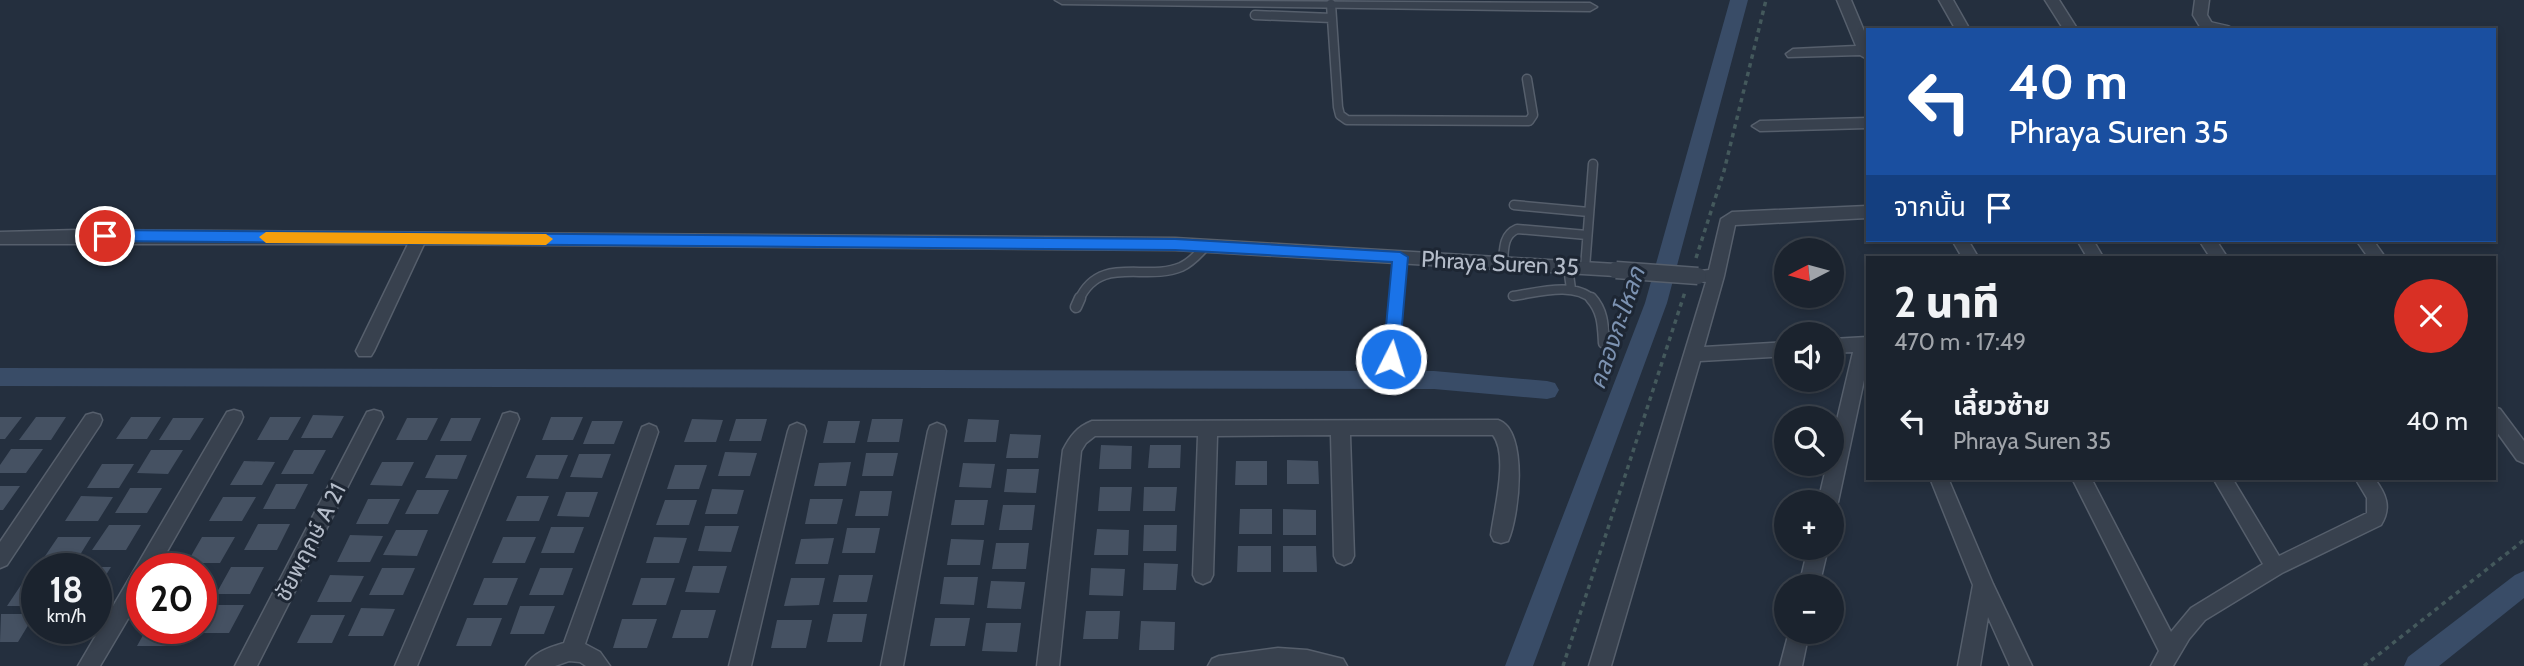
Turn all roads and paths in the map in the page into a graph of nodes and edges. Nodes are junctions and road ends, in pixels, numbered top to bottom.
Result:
1 (1062, 0) edge
2 (1766, 0) edge
3 (1844, 0) edge
4 (1946, 0) edge
5 (2052, 0) edge
6 (2202, 0) edge
7 (1590, 7) dead end
8 (1331, 11) junction
9 (1255, 15) dead end
10 (2207, 27) edge
11 (1962, 28) edge
12 (2070, 28) edge
13 (1866, 52) edge
14 (1793, 54) dead end
15 (1527, 79) dead end
16 (1866, 123) edge
17 (1760, 126) dead end
18 (1593, 164) dead end
19 (1514, 205) dead end
20 (1589, 212) junction
21 (1866, 212) edge
22 (1587, 235) junction
23 (0, 238) edge
24 (419, 238) junction
25 (2366, 242) edge
26 (1206, 246) junction
27 (2376, 256) edge
28 (1400, 257) junction
29 (1503, 263) junction
30 (1577, 268) junction
31 (1694, 275) junction
32 (1716, 276) junction
33 (1571, 289) junction
34 (1513, 296) dead end
35 (1076, 307) dead end
36 (1604, 344) dead end
37 (1865, 345) edge
38 (1844, 346) edge
39 (1774, 350) edge
40 (365, 351) dead end
41 (1693, 354) junction
42 (1391, 359) dead end
43 (234, 417) dead end
44 (374, 417) dead end
45 (2496, 417) edge
46 (510, 419) dead end
47 (93, 420) dead end
48 (1340, 427) junction
49 (1208, 428) junction
50 (797, 431) dead end
51 (937, 431) dead end
52 (649, 432) dead end
53 (2524, 455) edge
54 (1940, 480) edge
55 (2082, 480) edge
56 (2223, 480) edge
57 (2365, 480) edge
58 (1831, 490) edge
59 (1501, 534) dead end
60 (2524, 540) edge
61 (155, 553) edge
62 (1344, 556) dead end
63 (0, 559) edge
64 (2275, 567) junction
65 (1203, 575) dead end
66 (1983, 585) junction
67 (126, 603) edge
68 (1796, 644) edge
69 (572, 651) junction
70 (2166, 659) edge
71 (89, 666) edge
72 (246, 666) edge
73 (406, 666) edge
74 (537, 666) edge
75 (598, 666) edge
76 (740, 666) edge
77 (892, 666) edge
78 (1048, 666) edge
79 (1219, 666) edge
80 (1336, 666) edge
81 (1563, 666) edge
82 (1600, 666) edge
83 (1791, 666) edge
84 (1969, 666) edge
85 (2021, 666) edge
86 (2364, 666) edge

1 - 8 street
2 - 31 path
3 - 13 street
4 - 11 street
5 - 12 street
6 - 10 street
7 - 8 street
8 - 9 lane
8 - 15 lane
13 - 14 street
16 - 17 street
18 - 20 lane
19 - 20 lane
20 - 22 lane
21 - 32 street
22 - 29 lane
22 - 30 lane
23 - 24 street, Phraya Suren 35
24 - 26 street, Phraya Suren 35
24 - 40 street
25 - 27 street
26 - 28 street, Phraya Suren 35
26 - 35 lane
28 - 29 street, Phraya Suren 35
28 - 42 lane
29 - 30 street, Phraya Suren 35
30 - 31 street, Phraya Suren 35, bridge
30 - 33 lane
31 - 32 street, Phraya Suren 35
31 - 81 path
32 - 41 street
33 - 34 lane
33 - 36 lane
37 - 38 street
37 - 58 street
39 - 41 street
41 - 82 street
43 - 61 street
44 - 72 street, ชัยพฤกษ์ A 21
45 - 53 street
46 - 73 street
47 - 63 street
48 - 49 street
48 - 59 street
48 - 62 street
49 - 65 street
49 - 78 street
50 - 76 street
51 - 77 street
52 - 69 street
54 - 66 street
55 - 70 street
56 - 64 street
57 - 64 street
60 - 86 path
64 - 70 street
66 - 84 street
66 - 85 street
67 - 71 street
68 - 83 street
69 - 74 street
69 - 75 street
79 - 80 street

